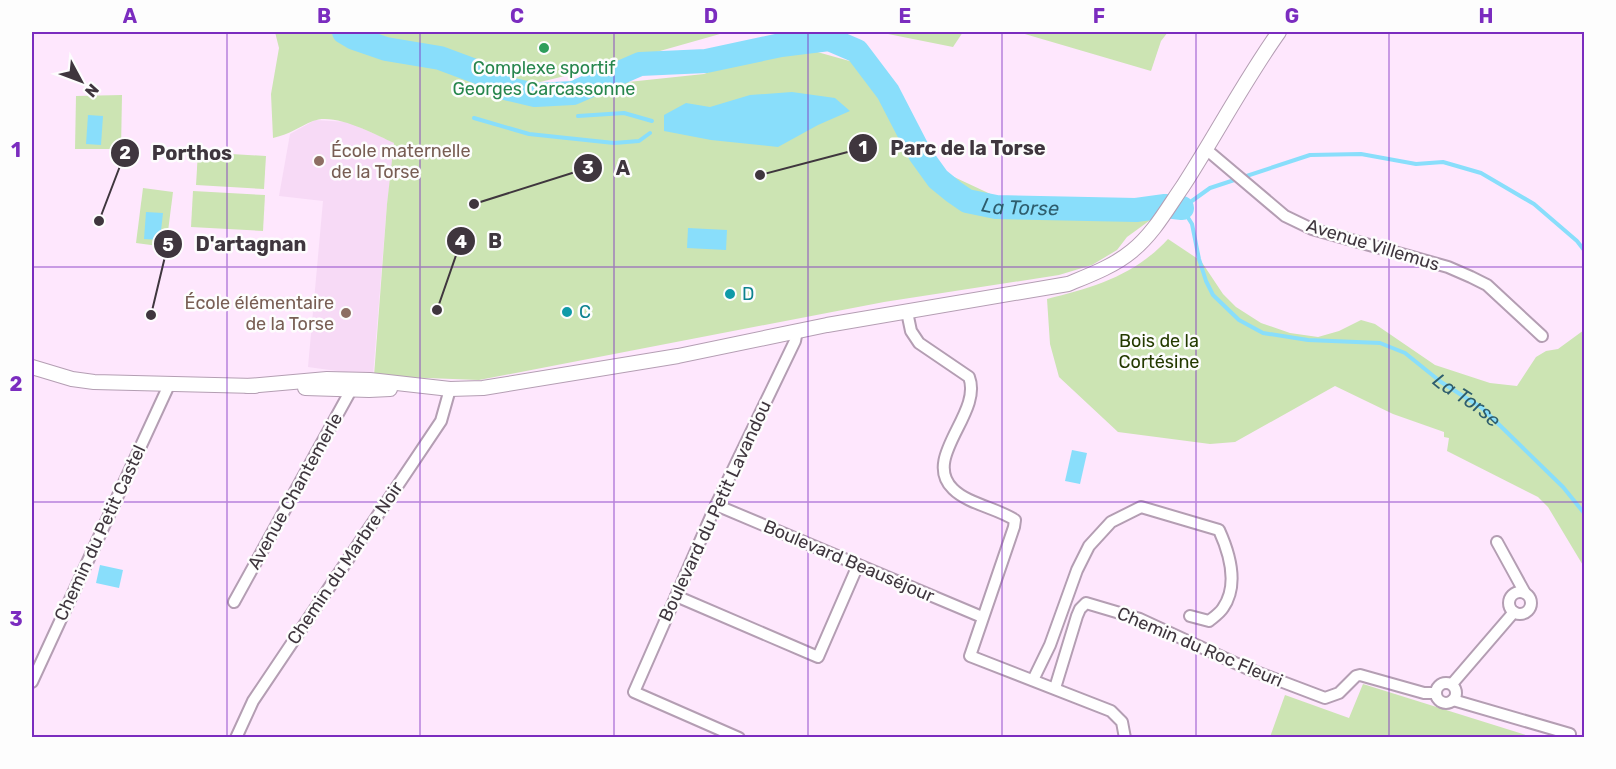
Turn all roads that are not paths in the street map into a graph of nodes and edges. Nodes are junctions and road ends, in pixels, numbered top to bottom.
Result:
1 (1279, 32) edge
2 (1207, 150) junction
3 (907, 312) junction
4 (797, 331) junction
5 (1542, 336) dead end
6 (32, 368) edge
7 (169, 385) junction
8 (352, 385) junction
9 (450, 389) junction
10 (716, 505) junction
11 (1497, 542) dead end
12 (858, 565) junction
13 (1525, 594) junction
14 (676, 596) junction
15 (234, 602) dead end
16 (1514, 612) junction
17 (1190, 616) dead end
18 (982, 617) junction
19 (1034, 680) junction
20 (32, 682) edge
21 (1452, 684) junction
22 (1055, 688) junction
23 (1436, 693) junction
24 (1453, 700) junction
25 (1570, 734) dead end
26 (236, 738) edge
27 (739, 738) edge
28 (1125, 738) edge

1 - 2 street
2 - 3 street
2 - 5 street, Avenue Villemus
3 - 4 street
3 - 18 street
4 - 9 street
4 - 10 street, Boulevard du Petit Lavandou
6 - 7 street
7 - 8 street
7 - 20 street, Chemin du Petit Castel
8 - 9 street
8 - 15 street, Avenue Chantemerle
9 - 26 street, Chemin du Marbre Noir
10 - 12 street, Boulevard Beauséjour
10 - 14 street, Boulevard du Petit Lavandou
11 - 13 street
12 - 14 street
12 - 18 street, Boulevard Beauséjour
13 - 16 street
13 - 16 street
14 - 27 street, Boulevard du Petit Lavandou
16 - 21 street
17 - 19 street
18 - 19 street
19 - 22 street
21 - 23 street
21 - 24 street
22 - 23 street, Chemin du Roc Fleuri
22 - 28 street
23 - 24 street
24 - 25 street

